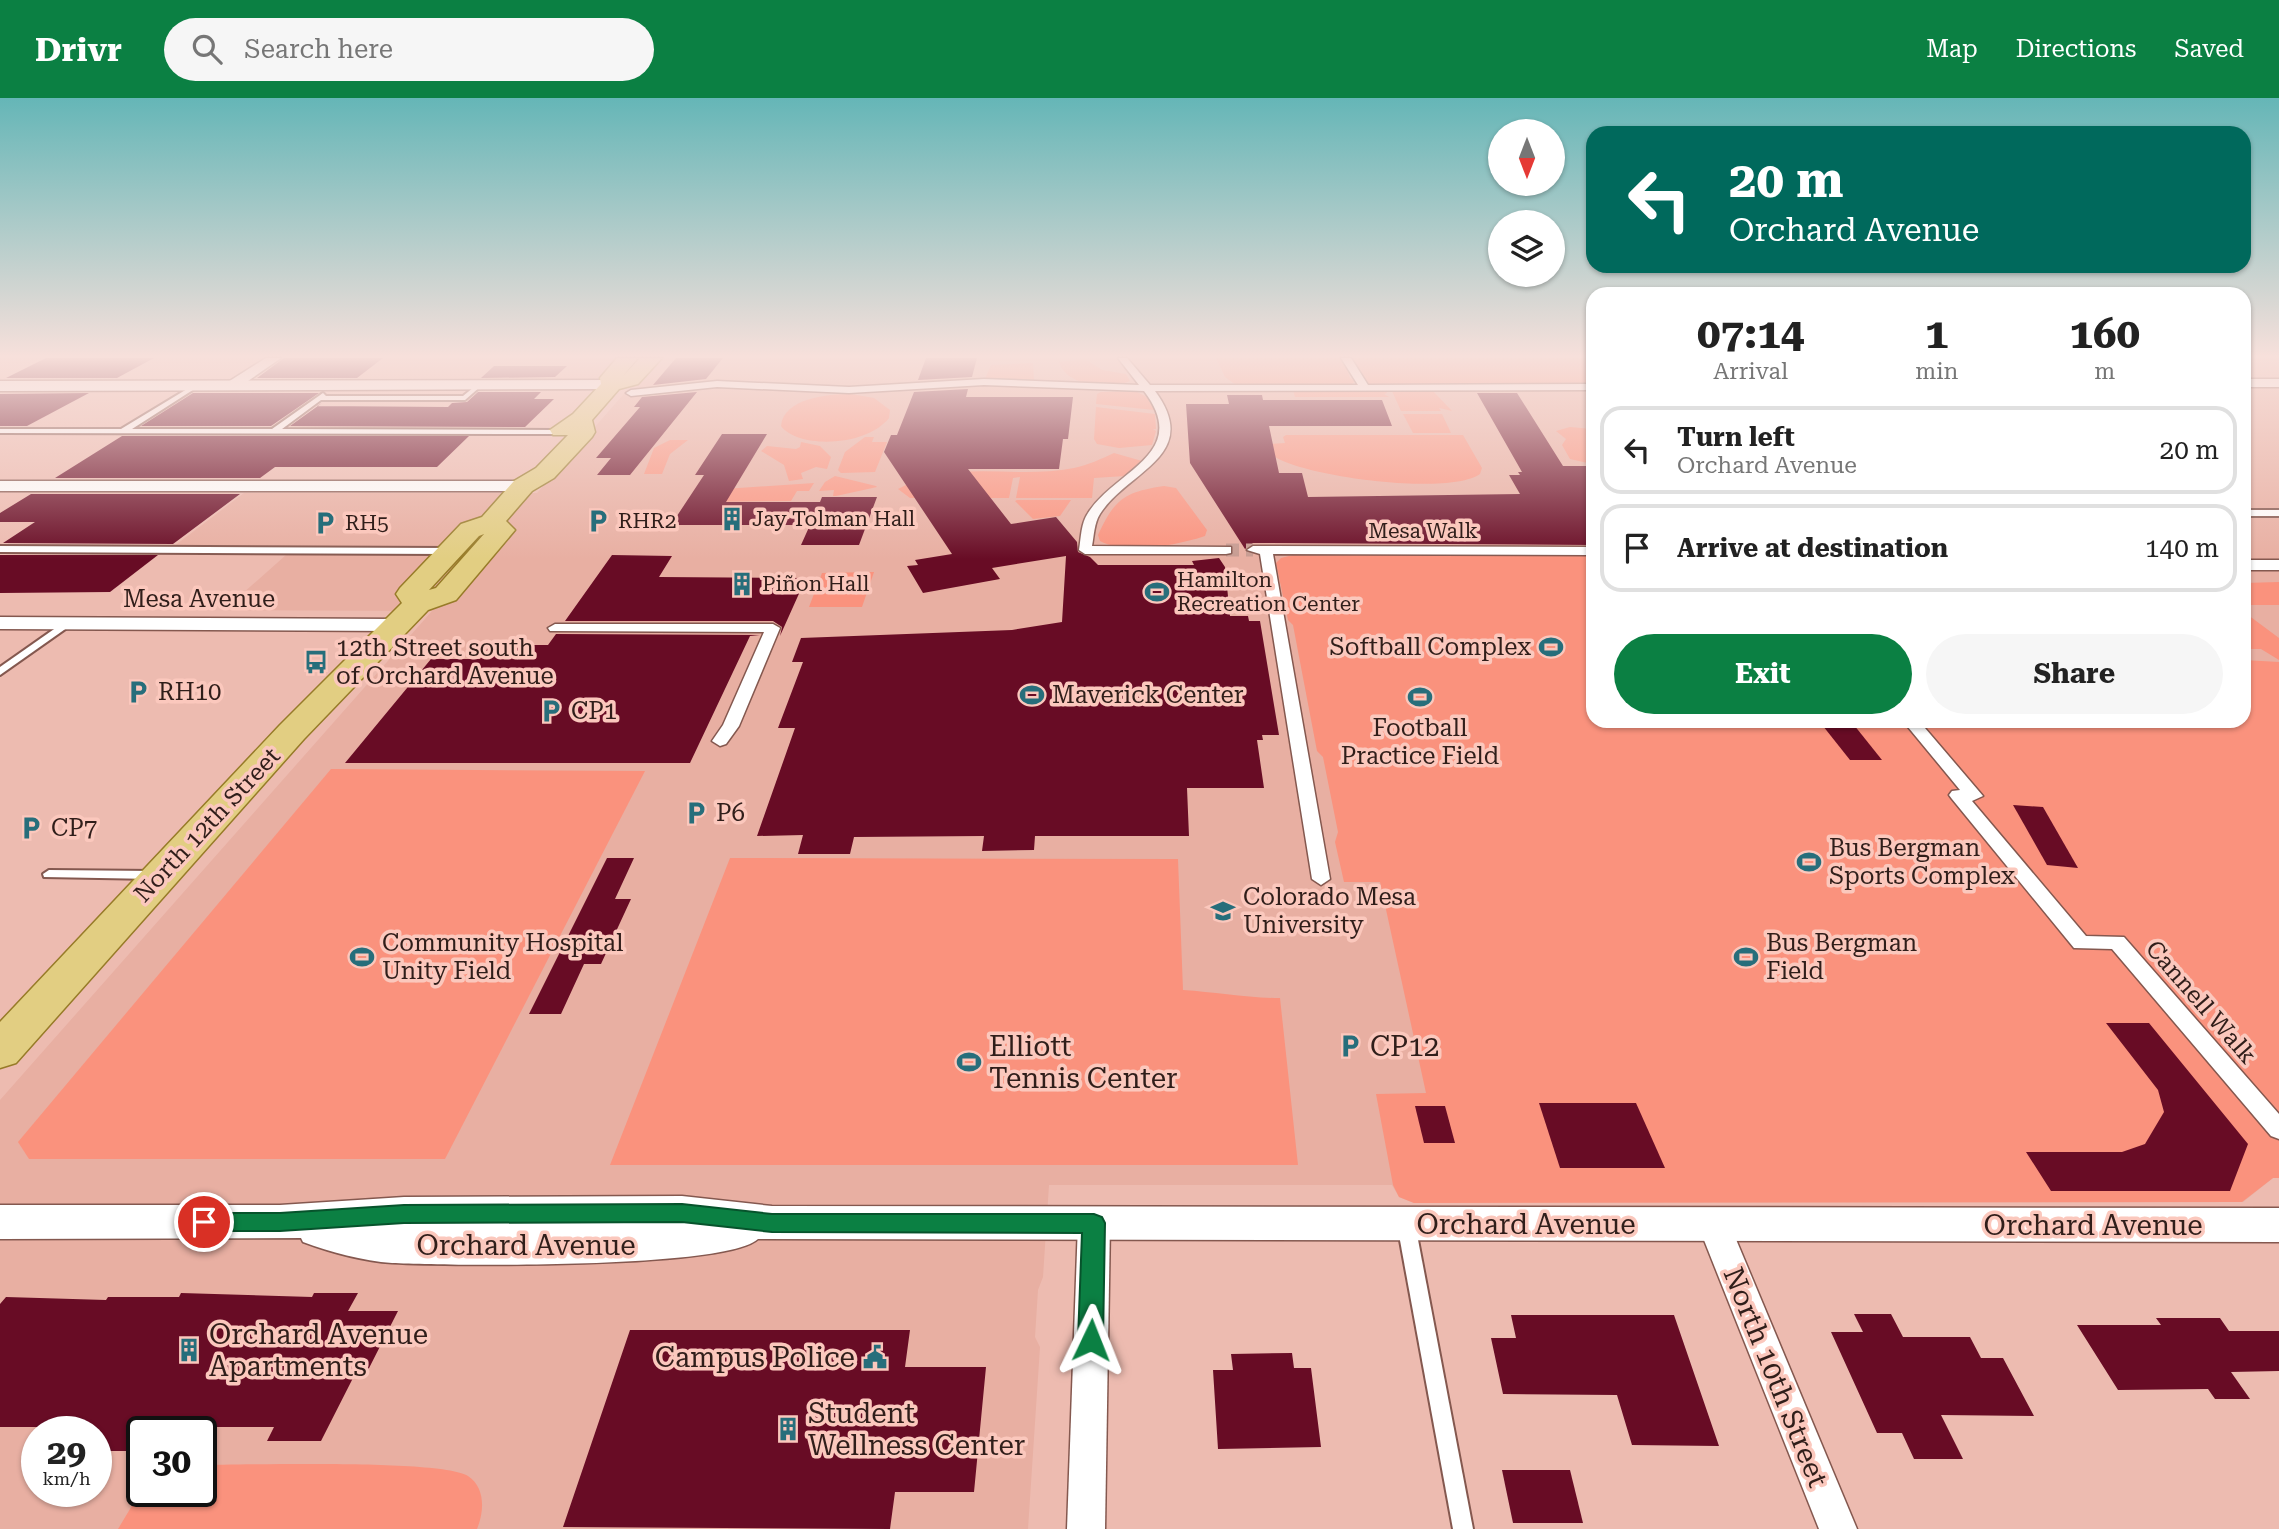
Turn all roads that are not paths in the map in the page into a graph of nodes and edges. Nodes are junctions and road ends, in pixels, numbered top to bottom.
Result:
1 (134, 425) edge
2 (282, 425) edge
3 (570, 425) edge
4 (582, 425) edge
5 (1164, 425) edge
6 (0, 431) edge
7 (122, 432) junction
8 (272, 432) junction
9 (557, 432) junction
10 (0, 486) edge
11 (523, 486) junction
12 (2251, 513) edge
13 (2279, 513) edge
14 (491, 523) junction
15 (0, 549) edge
16 (1226, 550) tunnel mouth
17 (450, 551) junction
18 (1586, 551) edge
19 (2251, 565) edge
20 (2279, 565) edge
21 (408, 614) junction
22 (0, 623) edge
23 (67, 623) junction
24 (555, 628) dead end
25 (0, 672) edge
26 (1917, 728) edge
27 (720, 741) dead end
28 (49, 874) dead end
29 (161, 875) junction
30 (1321, 879) dead end
31 (0, 1051) edge
32 (2279, 1130) edge
33 (0, 1222) edge
34 (1094, 1223) junction
35 (1406, 1224) junction
36 (1714, 1224) junction
37 (2279, 1225) edge
38 (1086, 1529) edge
39 (1463, 1529) edge
40 (1838, 1529) edge

1 - 7 lane
2 - 8 lane
3 - 9 main road, North 12th Street
4 - 11 main road, North 12th Street
5 - 16 street
6 - 7 lane
7 - 8 lane
8 - 9 lane
9 - 11 main road, North 12th Street
10 - 11 street
11 - 14 main road, North 12th Street
12 - 13 lane
14 - 17 main road, North 12th Street
14 - 21 main road, North 12th Street
15 - 17 lane
17 - 21 main road, North 12th Street
18 - 30 street, Mesa Walk
19 - 20 street
21 - 23 street, Mesa Avenue
21 - 29 main road, North 12th Street
22 - 23 street, Mesa Avenue
23 - 25 lane
24 - 27 street
26 - 32 street, Cannell Walk
28 - 29 lane
29 - 31 main road, North 12th Street
33 - 34 street, Orchard Avenue
34 - 35 street, Orchard Avenue
34 - 38 street
35 - 36 street, Orchard Avenue
35 - 39 lane
36 - 37 street, Orchard Avenue
36 - 40 street, North 10th Street

